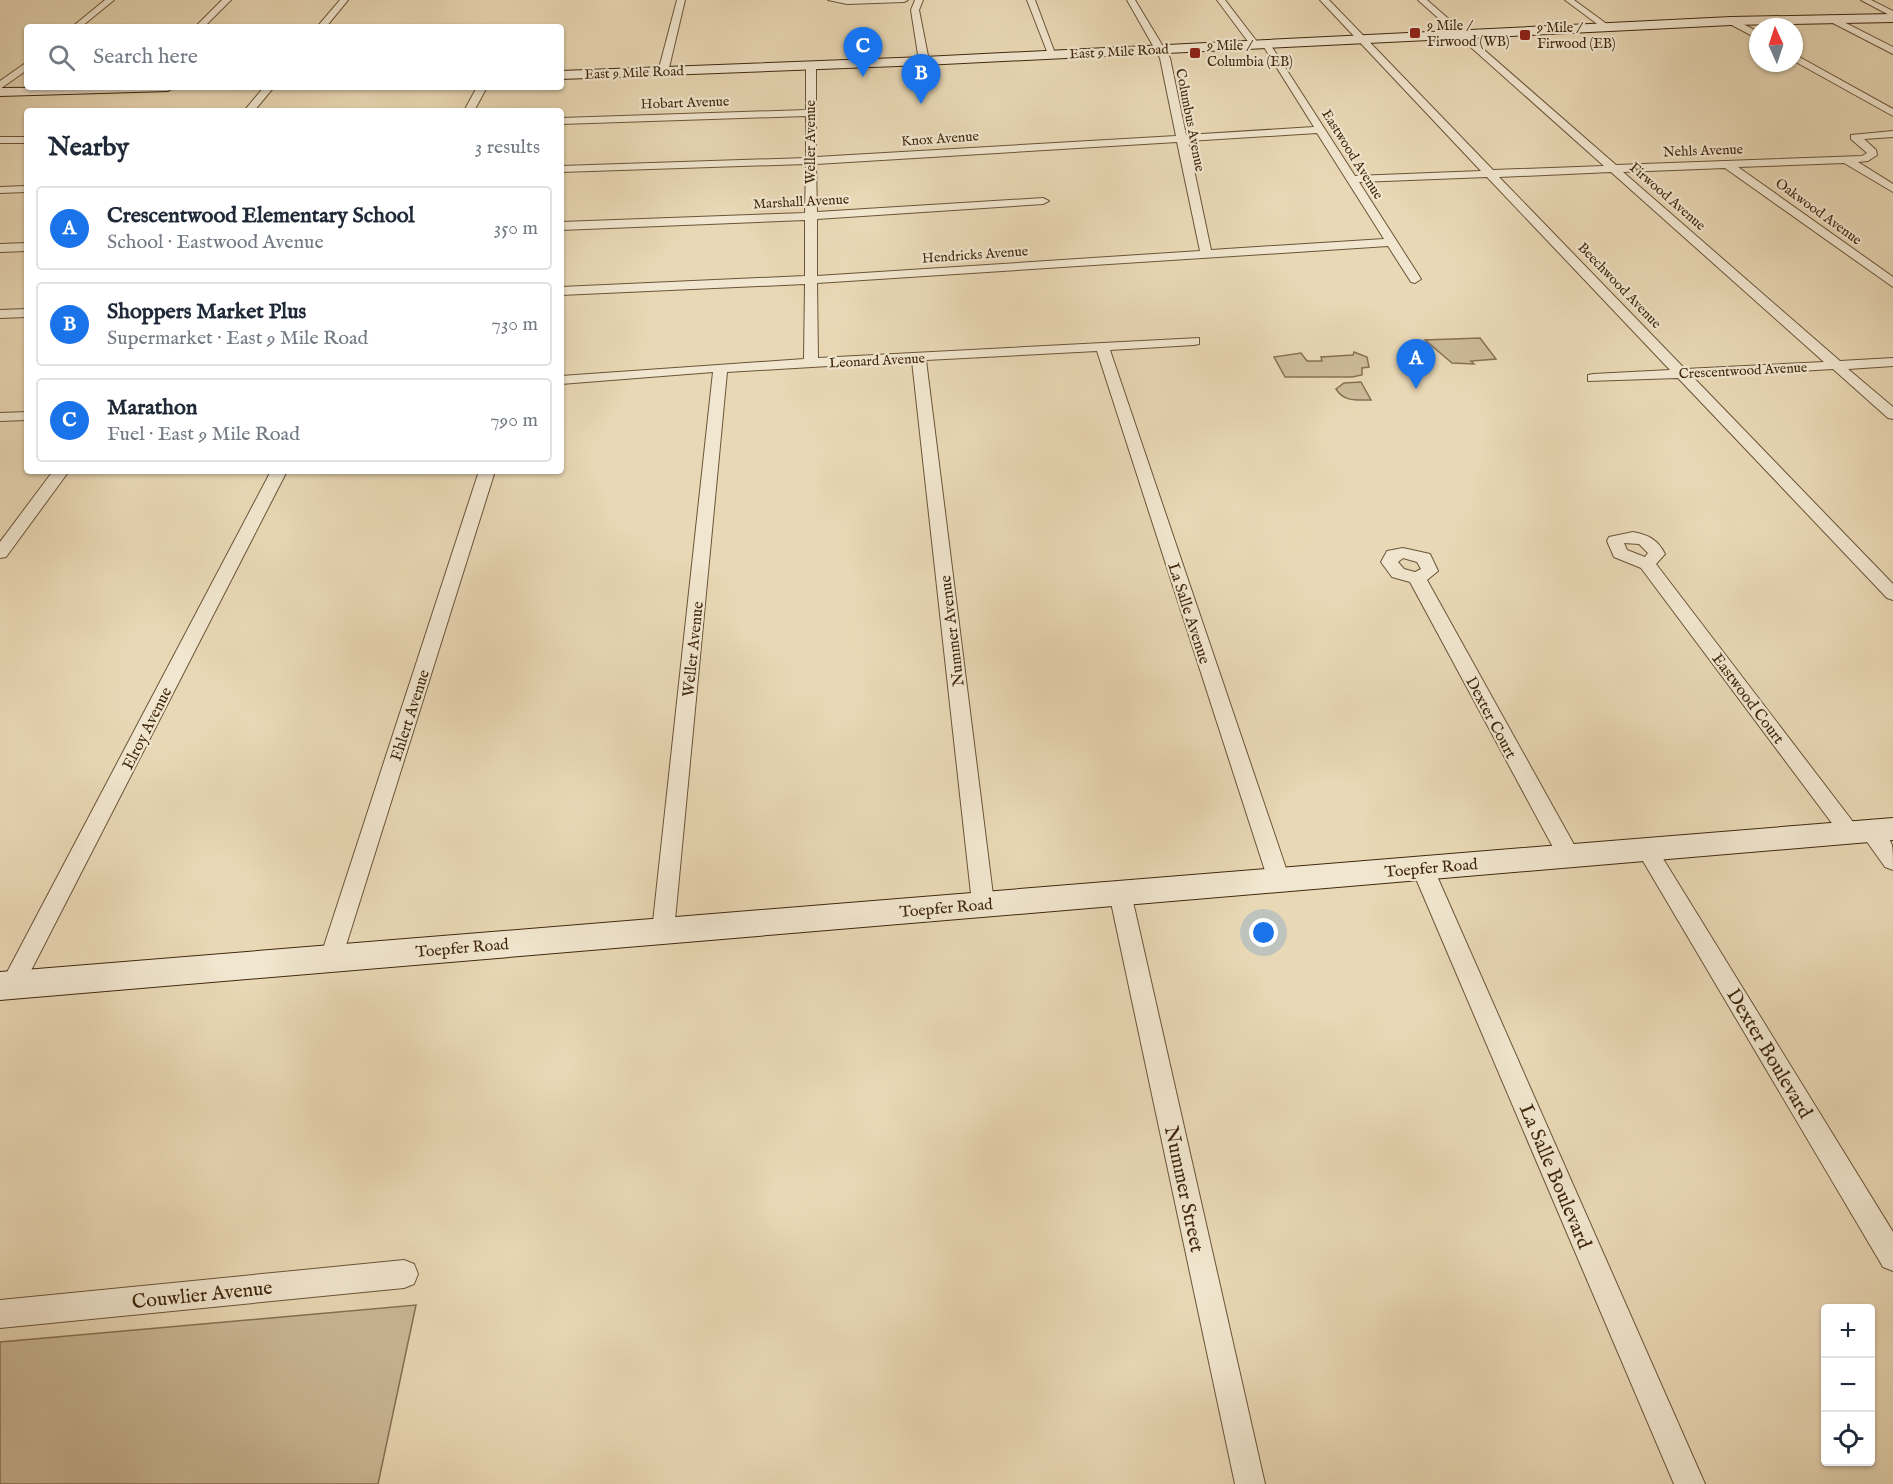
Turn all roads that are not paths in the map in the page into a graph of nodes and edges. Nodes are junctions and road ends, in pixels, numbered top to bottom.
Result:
1 (110, 0) edge
2 (227, 0) edge
3 (344, 0) edge
4 (681, 0) edge
5 (832, 0) edge
6 (904, 0) edge
7 (919, 0) edge
8 (1031, 0) edge
9 (1131, 0) edge
10 (1221, 0) edge
11 (1324, 0) edge
12 (1422, 0) edge
13 (1569, 0) edge
14 (1865, 0) edge
15 (1759, 9) dead end
16 (1893, 16) edge
17 (1775, 18) edge
18 (1830, 18) junction
19 (1803, 19) edge
20 (1749, 20) edge
21 (1731, 21) junction
22 (80, 24) edge
23 (202, 24) edge
24 (324, 24) edge
25 (1607, 27) junction
26 (1749, 31) edge
27 (1462, 34) junction
28 (1363, 40) junction
29 (1261, 44) junction
30 (1160, 49) junction
31 (1893, 51) edge
32 (1053, 54) junction
33 (924, 61) junction
34 (1803, 62) edge
35 (812, 66) junction
36 (24, 67) edge
37 (663, 72) junction
38 (564, 75) edge
39 (0, 86) edge
40 (54, 90) edge
41 (266, 90) edge
42 (480, 90) edge
43 (0, 92) edge
44 (252, 108) edge
45 (471, 108) edge
46 (809, 113) junction
47 (1893, 113) edge
48 (564, 121) edge
49 (1321, 130) junction
50 (1893, 134) edge
51 (1181, 138) junction
52 (0, 140) edge
53 (24, 140) edge
54 (1847, 160) junction
55 (810, 161) junction
56 (1727, 164) junction
57 (1613, 168) junction
58 (564, 169) edge
59 (1491, 172) junction
60 (1352, 179) junction
61 (24, 189) edge
62 (1893, 189) edge
63 (0, 190) edge
64 (1043, 201) dead end
65 (811, 216) junction
66 (564, 226) edge
67 (1390, 242) junction
68 (0, 248) edge
69 (24, 248) edge
70 (1206, 253) junction
71 (1415, 279) dead end
72 (811, 280) junction
73 (1893, 283) edge
74 (564, 291) edge
75 (24, 313) edge
76 (0, 314) edge
77 (1194, 340) dead end
78 (1102, 346) junction
79 (919, 358) junction
80 (811, 362) junction
81 (1893, 362) edge
82 (1836, 365) junction
83 (720, 368) junction
84 (1684, 373) junction
85 (1593, 378) dead end
86 (564, 380) edge
87 (1893, 415) edge
88 (24, 416) edge
89 (0, 417) edge
90 (59, 474) edge
91 (277, 474) edge
92 (486, 474) edge
93 (0, 553) edge
94 (1647, 564) dead end
95 (1417, 578) dead end
96 (1893, 594) edge
97 (1871, 831) edge
98 (1647, 850) junction
99 (1569, 856) junction
100 (1893, 861) edge
101 (1422, 867) junction
102 (1279, 880) junction
103 (1120, 893) junction
104 (983, 903) junction
105 (663, 931) junction
106 (331, 958) junction
107 (6, 986) edge
108 (1893, 1257) edge
109 (404, 1274) dead end
110 (0, 1314) edge
111 (1250, 1484) edge
112 (1690, 1484) edge

1 - 22 street
2 - 23 street
3 - 24 street
4 - 37 street
5 - 6 street
7 - 33 street
8 - 32 street
9 - 30 street, Columbus Avenue
10 - 29 street, Eastwood Avenue
11 - 28 street, Beechwood Avenue
12 - 27 street, Firwood Avenue
13 - 25 street
14 - 16 street
15 - 17 main road
16 - 18 main road, East 9 Mile Road
18 - 19 main road, East 9 Mile Road
18 - 31 street
20 - 21 main road, East 9 Mile Road
21 - 25 main road, East 9 Mile Road
21 - 26 street
25 - 27 main road, East 9 Mile Road
27 - 28 main road, East 9 Mile Road
27 - 57 street, Firwood Avenue
28 - 29 main road, East 9 Mile Road
28 - 59 street, Beechwood Avenue
29 - 30 main road, East 9 Mile Road
29 - 49 street, Eastwood Avenue
30 - 32 main road, East 9 Mile Road
30 - 51 street, Columbus Avenue
32 - 33 main road, East 9 Mile Road
33 - 35 main road, East 9 Mile Road
34 - 47 street
35 - 37 main road, East 9 Mile Road
35 - 46 street, Weller Avenue
36 - 39 street
37 - 38 main road, East 9 Mile Road
40 - 43 main road
41 - 44 street
42 - 45 street
46 - 48 street, Hobart Avenue
46 - 55 street, Weller Avenue
49 - 51 street, Knox Avenue
49 - 60 street, Eastwood Avenue
50 - 54 street, Nehls Avenue
51 - 55 street, Knox Avenue
51 - 70 street, Columbus Avenue
52 - 53 street
54 - 56 street, Nehls Avenue
54 - 62 street
55 - 58 street, Knox Avenue
55 - 65 street, Weller Avenue
56 - 57 street, Nehls Avenue
56 - 73 street, Oakwood Avenue
57 - 59 street, Nehls Avenue
57 - 82 street, Firwood Avenue
59 - 60 street, Nehls Avenue
59 - 84 street, Beechwood Avenue
60 - 67 street, Eastwood Avenue
61 - 63 street
64 - 65 street, Marshall Avenue
65 - 66 street, Marshall Avenue
65 - 72 street, Weller Avenue
67 - 70 street, Hendricks Avenue
67 - 71 street, Eastwood Avenue
68 - 69 street
70 - 72 street, Hendricks Avenue
72 - 74 street, Hendricks Avenue
72 - 80 street, Weller Avenue
75 - 76 street
77 - 78 street, Leonard Avenue
78 - 79 street, Leonard Avenue
78 - 102 street, La Salle Avenue
79 - 80 street, Leonard Avenue
79 - 104 street, Nummer Avenue
80 - 83 street, Leonard Avenue
81 - 82 street, Crescentwood Avenue
82 - 84 street, Crescentwood Avenue
82 - 87 street, Firwood Avenue
83 - 86 street, Leonard Avenue
83 - 105 street, Weller Avenue
84 - 85 street, Crescentwood Avenue
84 - 96 street, Beechwood Avenue
88 - 89 street
90 - 93 street
91 - 107 street, Elroy Avenue
92 - 106 street, Ehlert Avenue
94 - 97 street, Eastwood Court
95 - 99 street, Dexter Court
97 - 98 main road, Toepfer Road
97 - 100 street, Eastwood Court
98 - 99 main road, Toepfer Road
98 - 108 street, Dexter Boulevard
99 - 101 main road, Toepfer Road
101 - 102 main road, Toepfer Road
101 - 112 street, La Salle Boulevard
102 - 103 main road, Toepfer Road
103 - 104 main road, Toepfer Road
103 - 111 street, Nummer Street
104 - 105 main road, Toepfer Road
105 - 106 main road, Toepfer Road
106 - 107 main road, Toepfer Road
109 - 110 street, Couwlier Avenue

